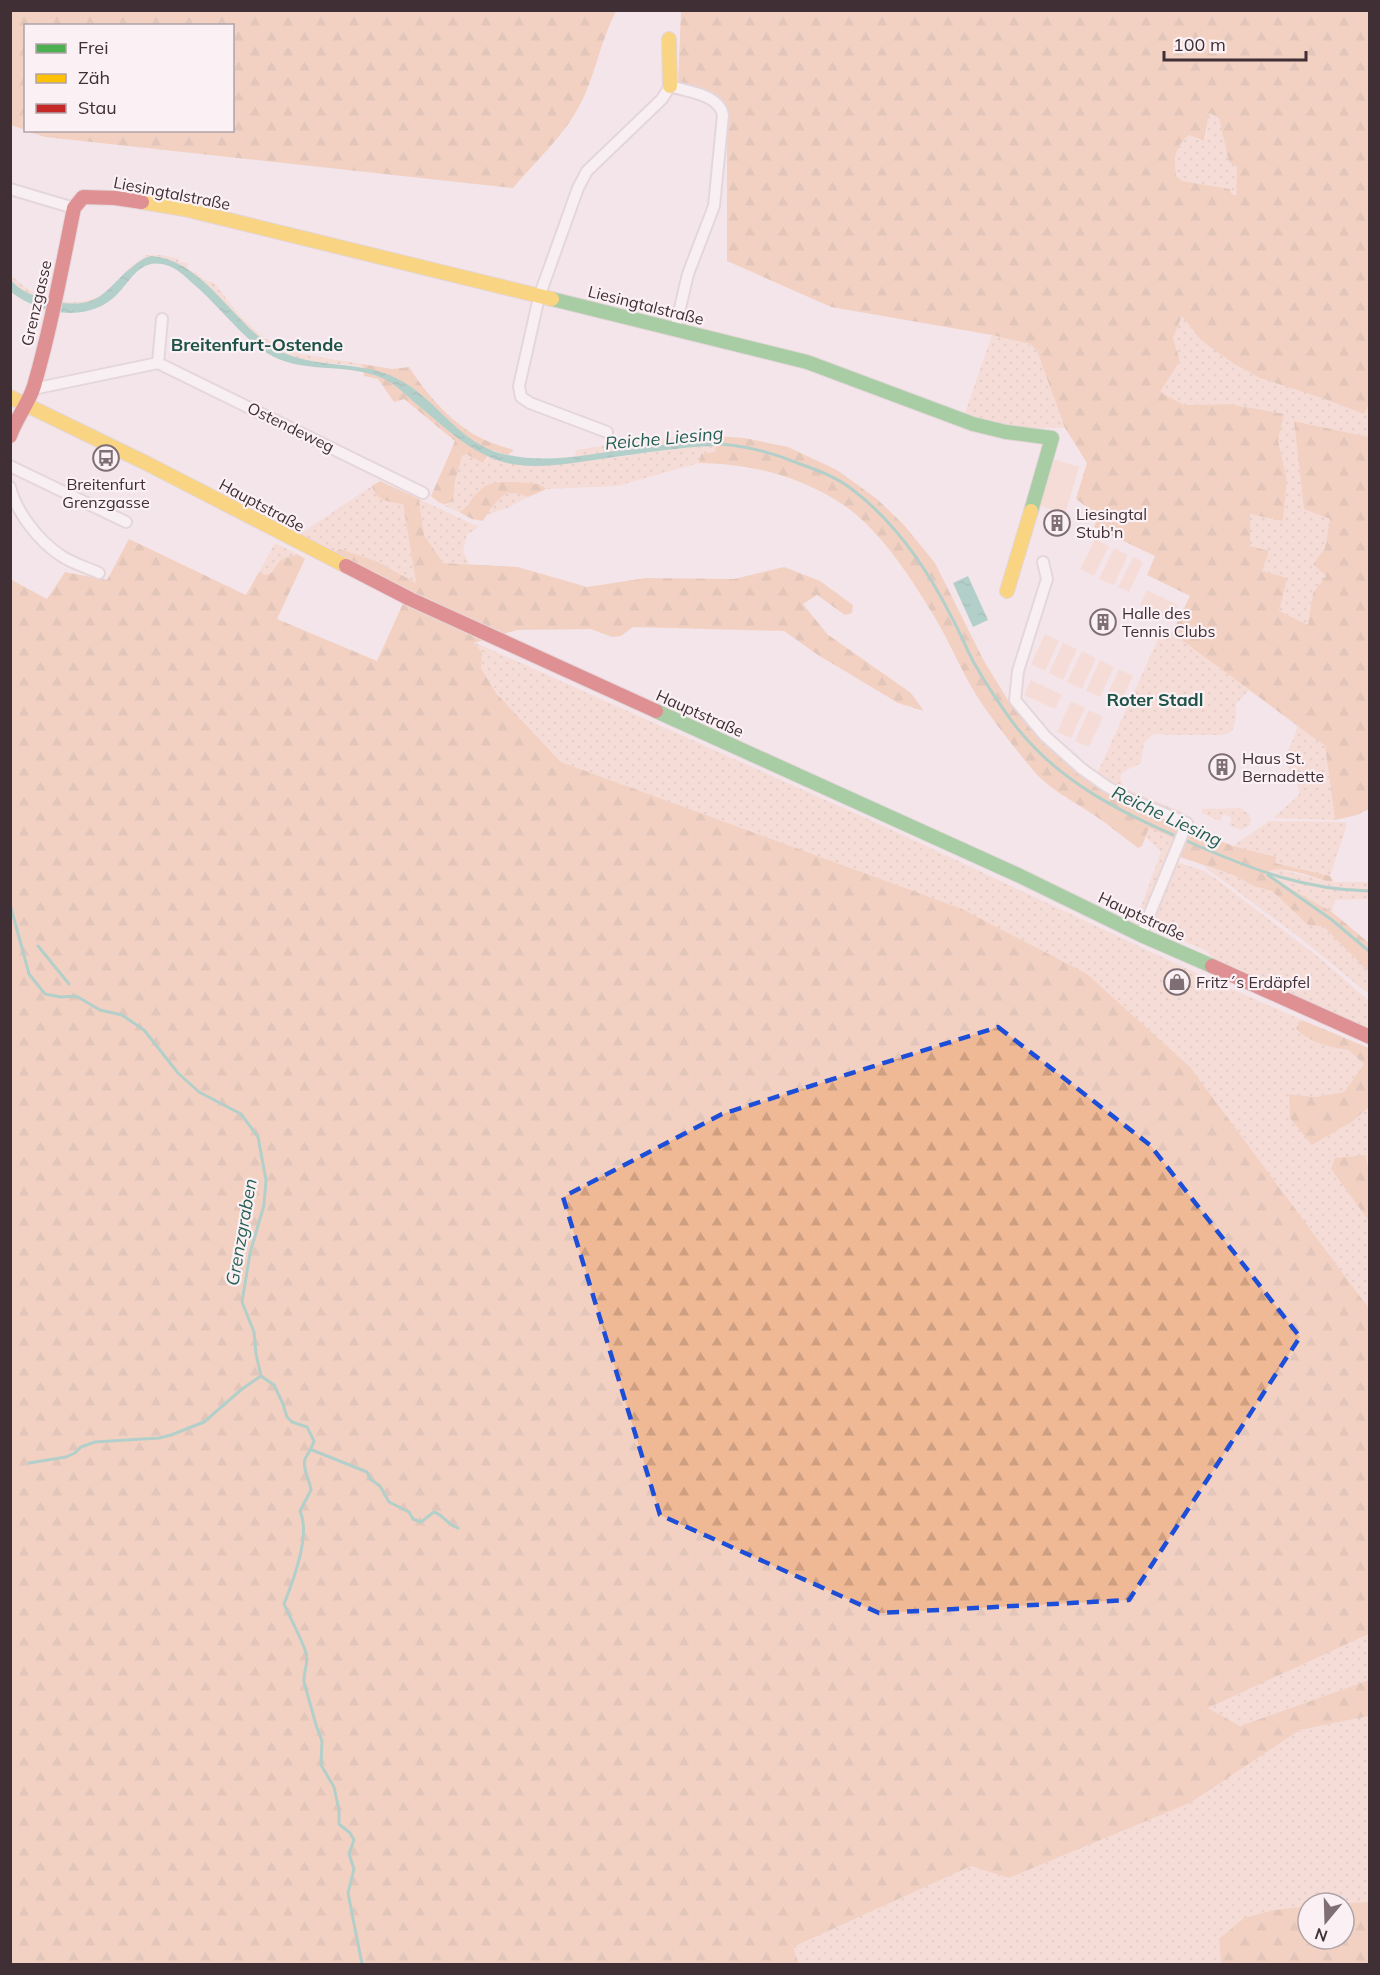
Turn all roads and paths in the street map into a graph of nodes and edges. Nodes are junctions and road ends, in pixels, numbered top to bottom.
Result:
1 (669, 39) dead end
2 (670, 86) junction
3 (10, 189) edge
4 (74, 208) junction
5 (539, 297) junction
6 (162, 319) dead end
7 (675, 329) junction
8 (158, 363) junction
9 (33, 389) junction
10 (10, 397) edge
11 (24, 404) junction
12 (607, 432) dead end
13 (10, 436) edge
14 (10, 466) edge
15 (10, 487) edge
16 (423, 493) dead end
17 (126, 522) dead end
18 (1043, 562) dead end
19 (99, 573) dead end
20 (1007, 591) dead end
21 (1141, 935) junction
22 (1370, 1036) edge

1 - 2 main road
2 - 5 street
2 - 7 street
3 - 4 street
4 - 5 main road, Liesingtalstraße
4 - 9 main road, Grenzgasse
5 - 7 main road, Liesingtalstraße
5 - 12 street
6 - 8 street
7 - 20 main road, Liesingtalstraße
8 - 9 street
8 - 16 street, Ostendeweg
9 - 11 main road, Grenzgasse
10 - 11 main road, Hauptstraße
11 - 13 main road
11 - 21 main road, Hauptstraße
14 - 17 street
15 - 19 street
18 - 21 street
21 - 22 main road, Hauptstraße

